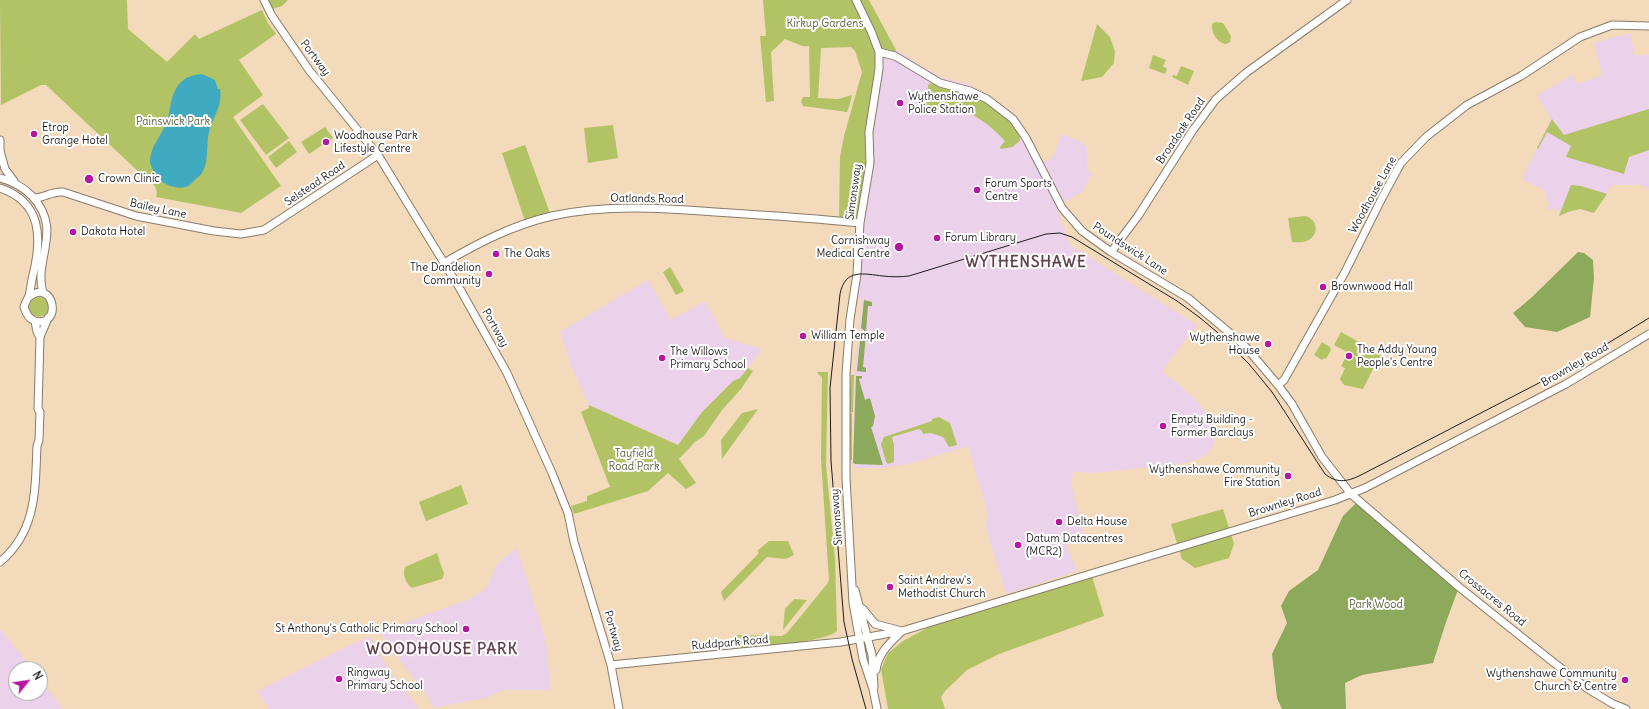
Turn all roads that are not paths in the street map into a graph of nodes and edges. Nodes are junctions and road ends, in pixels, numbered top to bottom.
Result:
1 (264, 0) edge
2 (856, 0) edge
3 (1347, 0) edge
4 (1649, 26) edge
5 (879, 52) junction
6 (0, 140) edge
7 (0, 151) edge
8 (378, 154) junction
9 (0, 156) edge
10 (0, 178) edge
11 (16, 184) junction
12 (0, 188) edge
13 (51, 193) junction
14 (34, 198) junction
15 (42, 210) junction
16 (860, 223) junction
17 (264, 230) joint
18 (1111, 252) junction
19 (444, 263) junction
20 (43, 293) junction
21 (29, 297) junction
22 (48, 318) junction
23 (35, 321) junction
24 (1649, 334) edge
25 (40, 336) junction
26 (1278, 385) junction
27 (1351, 494) junction
28 (0, 562) edge
29 (853, 584) junction
30 (859, 601) junction
31 (902, 631) junction
32 (867, 637) junction
33 (858, 638) junction
34 (611, 665) junction
35 (873, 684) junction
36 (619, 709) edge
37 (877, 709) edge
38 (1626, 709) edge

1 - 8 street, Portway
2 - 5 street, Simonsway
3 - 18 street, Broadoak Road
4 - 26 street, Woodhouse Lane
5 - 16 street, Simonsway
5 - 18 street, Poundswick Lane
6 - 7 street
7 - 9 street
7 - 11 street
8 - 17 street, Selstead Road
8 - 19 street, Portway
10 - 11 street
11 - 14 street
12 - 21 street
13 - 14 street, Bailey Lane
13 - 15 street
13 - 17 street, Bailey Lane
14 - 15 street
15 - 20 street
16 - 19 street, Oatlands Road
16 - 29 street, Simonsway
18 - 26 street, Poundswick Lane
19 - 34 street, Portway
20 - 21 street
20 - 22 street
21 - 23 street
22 - 23 street
22 - 25 street
23 - 25 street
24 - 27 street, Brownley Road
25 - 28 street
26 - 27 street, Poundswick Lane
27 - 31 street, Brownley Road
27 - 38 street, Crossacres Road
29 - 30 street, Simonsway
29 - 33 street, Simonsway
30 - 31 street
30 - 32 street, Simonsway
31 - 32 street, Brownley Road
31 - 35 street
32 - 33 street, Ruddpark Road
32 - 35 street, Simonsway
33 - 34 street, Ruddpark Road
33 - 35 street, Simonsway
34 - 36 street, Portway
35 - 37 street, Simonsway

